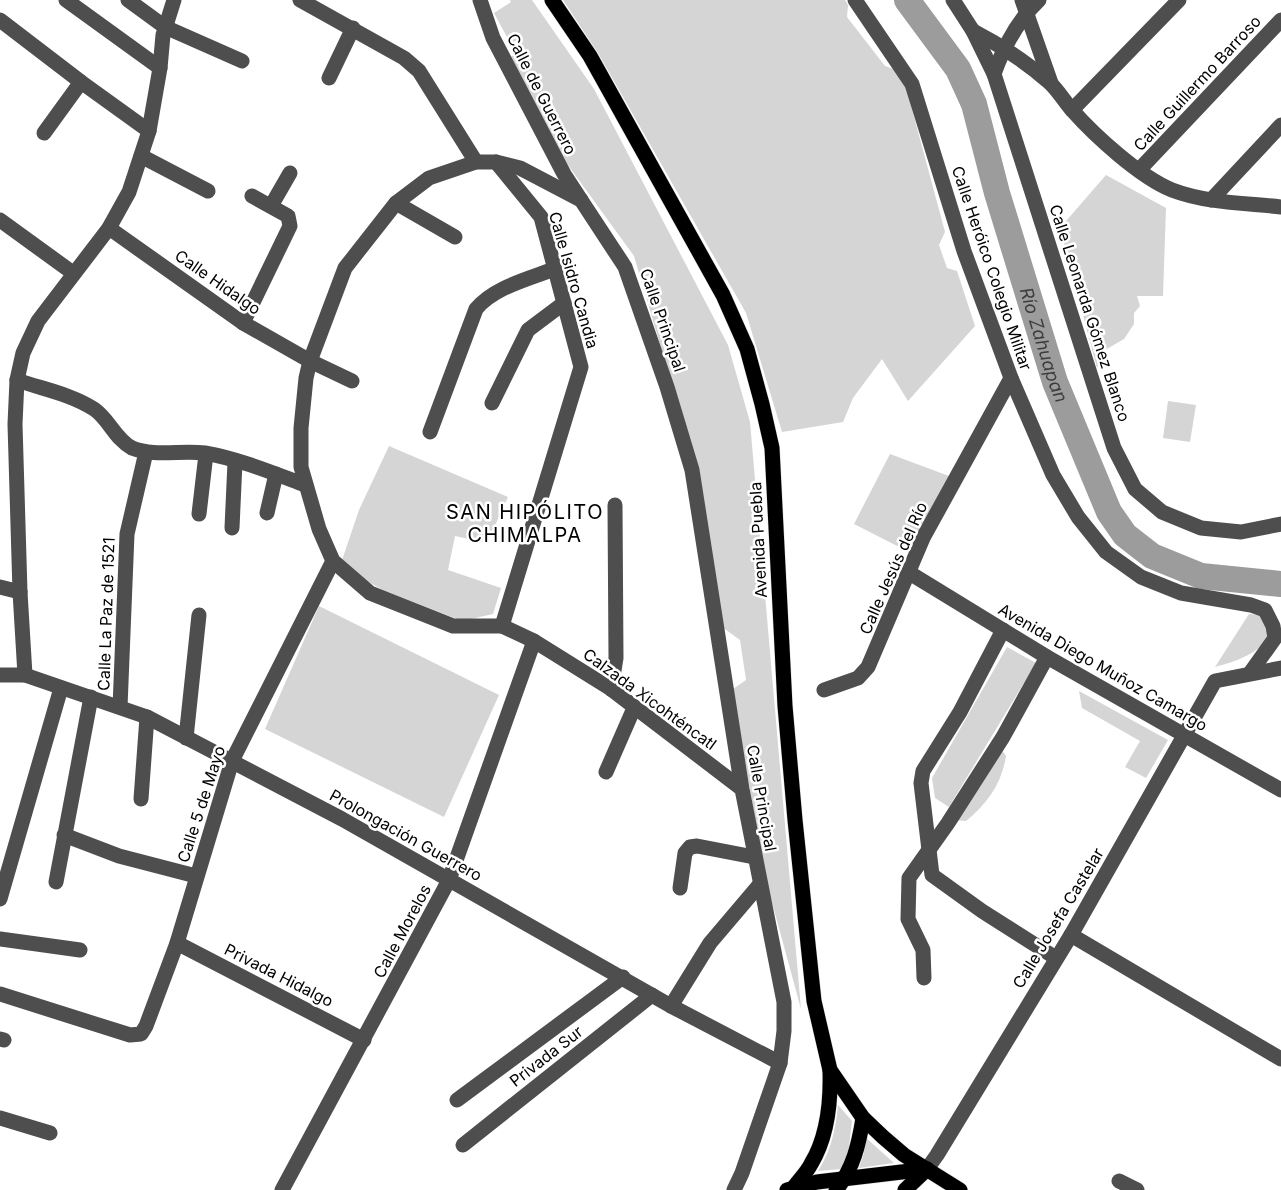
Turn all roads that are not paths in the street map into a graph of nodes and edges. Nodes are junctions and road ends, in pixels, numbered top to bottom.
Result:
1 (66, 0) edge
2 (128, 0) edge
3 (174, 0) edge
4 (300, 0) edge
5 (480, 0) edge
6 (552, 0) edge
7 (855, 0) edge
8 (1038, 0) edge
9 (1179, 0) edge
10 (960, 1) edge
11 (1024, 6) edge
12 (0, 20) edge
13 (1281, 20) edge
14 (165, 27) junction
15 (353, 28) junction
16 (973, 31) junction
17 (1004, 47) junction
18 (242, 61) dead end
19 (160, 68) junction
20 (994, 74) junction
21 (329, 78) dead end
22 (81, 82) junction
23 (1051, 83) junction
24 (1072, 110) junction
25 (1281, 125) edge
26 (148, 131) junction
27 (44, 133) dead end
28 (141, 156) junction
29 (476, 162) junction
30 (496, 162) junction
31 (1139, 170) junction
32 (290, 173) dead end
33 (208, 191) dead end
34 (252, 196) dead end
35 (581, 200) junction
36 (1211, 200) junction
37 (396, 203) junction
38 (271, 206) junction
39 (1281, 207) edge
40 (0, 220) edge
41 (109, 228) junction
42 (455, 237) dead end
43 (554, 269) junction
44 (73, 273) junction
45 (564, 303) junction
46 (243, 323) junction
47 (310, 361) junction
48 (1011, 378) junction
49 (17, 380) junction
50 (352, 381) dead end
51 (492, 403) dead end
52 (430, 432) dead end
53 (146, 452) junction
54 (206, 454) junction
55 (235, 462) junction
56 (276, 474) junction
57 (305, 485) junction
58 (615, 505) dead end
59 (267, 513) dead end
60 (199, 514) dead end
61 (1281, 524) edge
62 (232, 528) dead end
63 (1281, 531) edge
64 (1241, 532) junction
65 (333, 561) junction
66 (908, 572) junction
67 (0, 587) edge
68 (20, 592) junction
69 (199, 615) dead end
70 (502, 626) junction
71 (1003, 630) junction
72 (534, 641) junction
73 (1047, 657) junction
74 (1281, 668) edge
75 (1250, 673) junction
76 (0, 675) edge
77 (26, 675) junction
78 (61, 688) junction
79 (611, 689) junction
80 (825, 690) dead end
81 (91, 697) junction
82 (120, 707) junction
83 (634, 708) junction
84 (147, 717) junction
85 (1185, 735) junction
86 (186, 738) junction
87 (232, 760) junction
88 (606, 772) dead end
89 (742, 789) junction
90 (1281, 790) edge
91 (141, 799) dead end
92 (64, 835) junction
93 (930, 850) junction
94 (754, 857) junction
95 (196, 876) junction
96 (449, 880) junction
97 (56, 882) dead end
98 (760, 884) junction
99 (680, 888) dead end
100 (0, 899) edge
101 (1071, 935) junction
102 (0, 939) edge
103 (177, 943) junction
104 (80, 950) dead end
105 (1056, 958) junction
106 (622, 977) junction
107 (924, 978) dead end
108 (0, 994) edge
109 (652, 995) junction
110 (671, 1006) junction
111 (364, 1040) junction
112 (1281, 1059) edge
113 (780, 1063) junction
114 (830, 1070) junction
115 (458, 1100) dead end
116 (0, 1118) edge
117 (863, 1118) junction
118 (50, 1133) dead end
119 (463, 1145) dead end
120 (927, 1169) junction
121 (1119, 1181) dead end
122 (841, 1184) edge
123 (790, 1188) edge
124 (282, 1190) edge
125 (734, 1190) edge
126 (905, 1190) edge
127 (960, 1190) edge
128 (1137, 1190) edge

1 - 19 street
2 - 14 street
3 - 14 street
4 - 15 street
5 - 35 street, Calle de Guerrero
6 - 114 main road, Avenida Puebla
7 - 48 street, Calle Heróico Colegio Militar
8 - 11 street
9 - 24 street
10 - 16 street, Calle Leonarda Gómez Blanco
11 - 17 street
11 - 23 street
12 - 22 street
13 - 31 street, Calle Guillermo Barroso
14 - 18 street
14 - 19 street
15 - 21 street
15 - 29 street
16 - 17 street
16 - 20 street, Calle Leonarda Gómez Blanco
17 - 20 street
17 - 23 street
19 - 26 street
20 - 64 street, Calle Leonarda Gómez Blanco
22 - 26 street
22 - 27 street
23 - 24 street
24 - 31 street
25 - 36 street
26 - 28 street
28 - 33 street
28 - 41 street
29 - 30 street, Calle Principal
29 - 37 street, Calle Principal
30 - 35 street, Calle Principal
30 - 43 street, Calle Isidro Candia
31 - 36 street
32 - 38 street
34 - 38 street
35 - 89 street, Calle Principal
36 - 39 street
37 - 42 street
37 - 47 street, Calle Principal
38 - 46 street
40 - 44 street
41 - 44 street
41 - 46 street, Calle Hidalgo
43 - 45 street, Calle Isidro Candia
43 - 52 street
44 - 49 street
45 - 51 street
45 - 70 street, Calle Isidro Candia
46 - 47 street, Calle Hidalgo
47 - 50 street, Calle Hidalgo
47 - 57 street, Calle Principal
48 - 66 street, Calle Jesús del Río
48 - 75 street, Calle Heróico Colegio Militar
49 - 53 street
49 - 68 street
53 - 54 street
53 - 82 street, Calle La Paz de 1521
54 - 55 street
54 - 60 street
55 - 56 street
55 - 62 street
56 - 57 street
56 - 59 street
57 - 65 street, Calle Principal
58 - 79 street
61 - 64 street, Calle Leonarda Gómez Blanco
63 - 64 street
65 - 70 street, Calle Principal
65 - 87 street, Calle 5 de Mayo
66 - 71 street, Avenida Diego Muñoz Camargo
66 - 80 street, Calle Jesús del Río
67 - 68 street
68 - 77 street
69 - 86 street
70 - 72 street, Calzada Xicohténcatl
71 - 73 street, Avenida Diego Muñoz Camargo
71 - 93 street
72 - 79 street, Calzada Xicohténcatl
72 - 96 street, Calle Morelos
73 - 85 street, Avenida Diego Muñoz Camargo
73 - 93 street
74 - 75 street
75 - 85 street, Calle Josefa Castelar
76 - 77 street, Prolongación Guerrero
77 - 78 street, Prolongación Guerrero
78 - 81 street, Prolongación Guerrero
78 - 100 street
79 - 83 street, Calzada Xicohténcatl
81 - 82 street, Prolongación Guerrero
81 - 92 street
82 - 84 street, Prolongación Guerrero
83 - 88 street
83 - 89 street, Calzada Xicohténcatl
84 - 86 street, Prolongación Guerrero
84 - 91 street
85 - 90 street, Avenida Diego Muñoz Camargo
85 - 101 street, Calle Josefa Castelar
86 - 87 street, Prolongación Guerrero
87 - 95 street, Calle 5 de Mayo
87 - 96 street, Prolongación Guerrero
89 - 94 street, Calle Principal
92 - 95 street
92 - 97 street
93 - 105 street
93 - 107 street
94 - 98 street, Calle Principal
94 - 99 street
95 - 103 street, Calle 5 de Mayo
96 - 106 street, Prolongación Guerrero
96 - 111 street, Calle Morelos
98 - 110 street
98 - 113 street, Calle Principal
101 - 105 street, Calle Josefa Castelar
101 - 112 street
102 - 104 street
103 - 108 street, Calle 5 de Mayo
103 - 111 street, Privada Hidalgo
105 - 120 street, Calle Josefa Castelar
106 - 109 street, Prolongación Guerrero
106 - 115 street
109 - 110 street, Prolongación Guerrero
109 - 119 street, Privada Sur
110 - 113 street, Prolongación Guerrero
111 - 124 street, Calle Morelos
113 - 125 street, Calle Principal
114 - 117 main road, Avenida Puebla
114 - 123 main road
116 - 118 street
117 - 120 main road, Avenida Puebla
117 - 122 main road
120 - 122 main road
120 - 126 main road
120 - 127 main road, Avenida Puebla
121 - 128 street
122 - 123 main road

